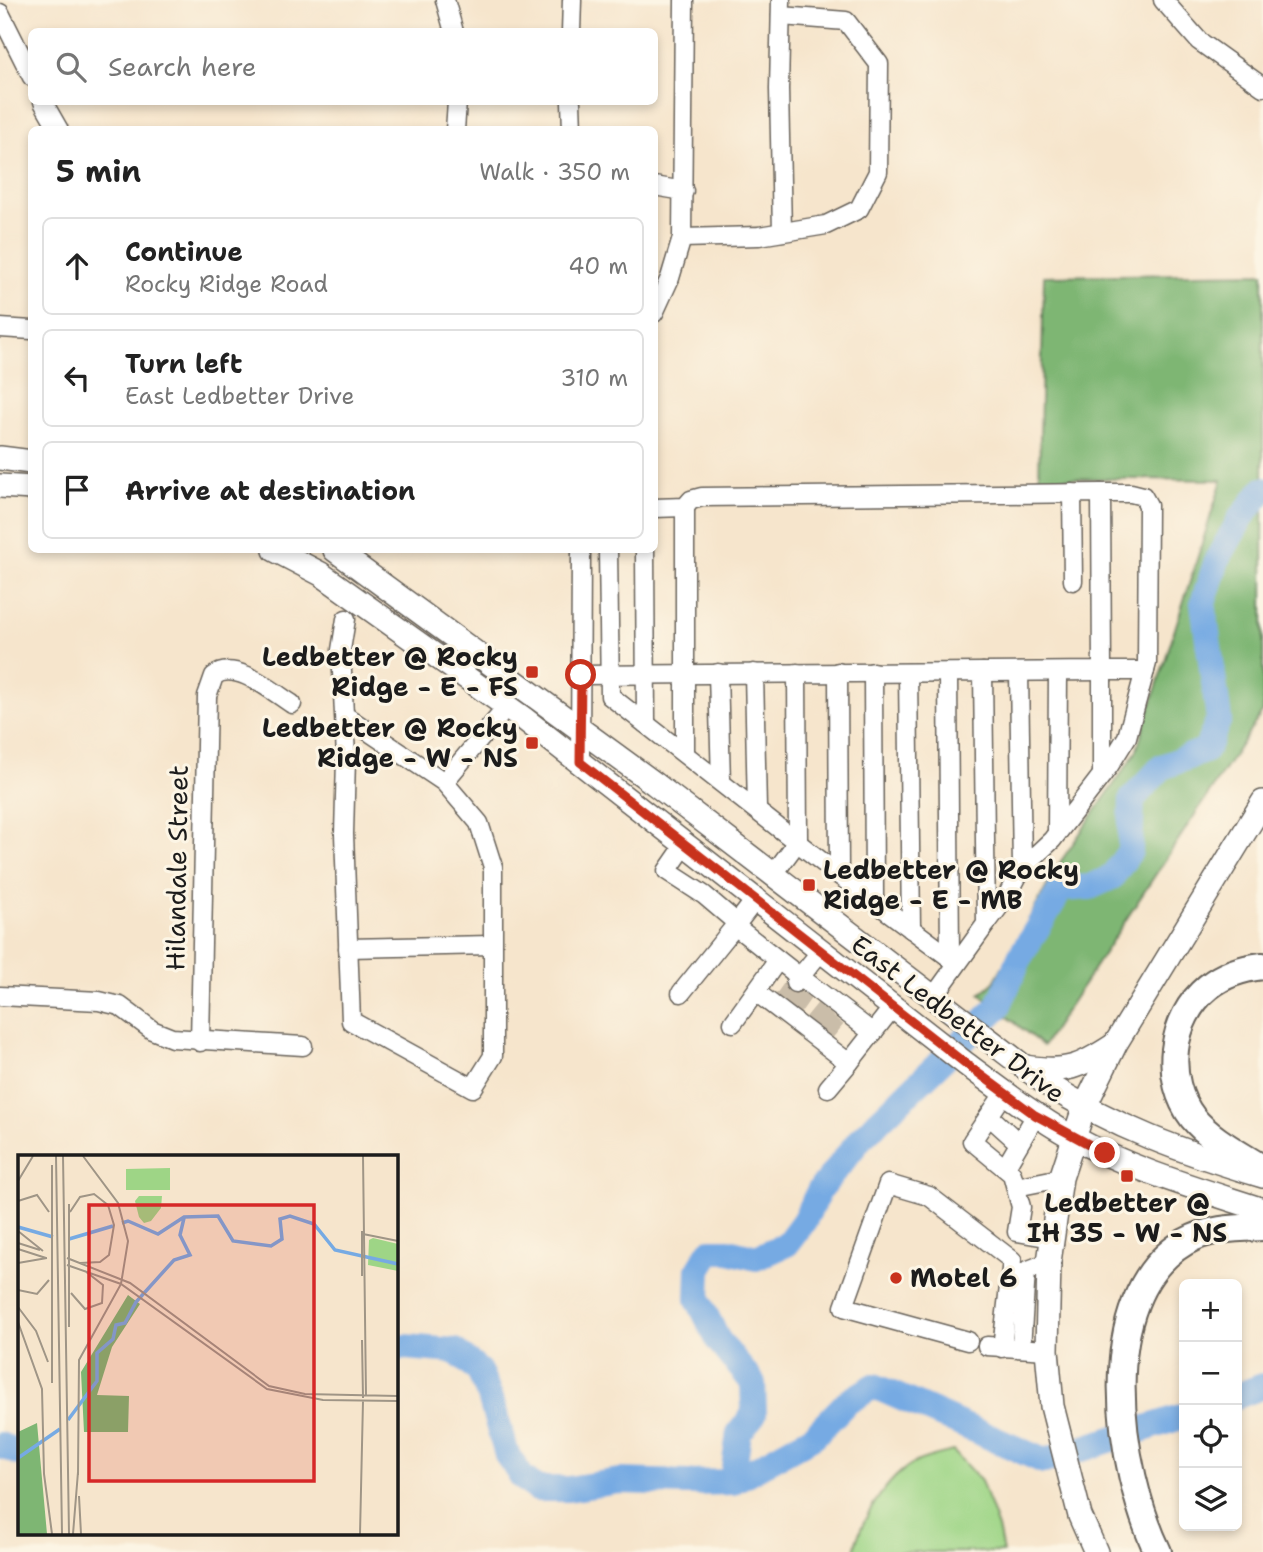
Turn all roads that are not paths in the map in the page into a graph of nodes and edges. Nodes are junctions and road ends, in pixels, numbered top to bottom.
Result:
1 (12, 0) edge
2 (445, 0) edge
3 (572, 0) edge
4 (684, 0) edge
5 (1163, 0) edge
6 (781, 8) edge
7 (0, 13) edge
8 (453, 28) edge
9 (571, 28) edge
10 (28, 69) edge
11 (1263, 88) edge
12 (45, 105) edge
13 (457, 105) edge
14 (571, 105) edge
15 (56, 126) edge
16 (455, 126) edge
17 (572, 126) edge
18 (658, 187) edge
19 (684, 191) junction
20 (782, 232) junction
21 (682, 238) junction
22 (658, 299) edge
23 (0, 328) edge
24 (28, 330) edge
25 (0, 458) edge
26 (28, 461) edge
27 (0, 486) edge
28 (28, 488) edge
29 (1072, 493) junction
30 (1101, 493) junction
31 (685, 507) junction
32 (658, 508) edge
33 (281, 553) edge
34 (333, 553) edge
35 (339, 553) edge
36 (581, 553) edge
37 (608, 553) edge
38 (645, 553) edge
39 (321, 574) junction
40 (1073, 581) dead end
41 (346, 619) dead end
42 (1102, 671) junction
43 (1145, 671) junction
44 (838, 672) junction
45 (873, 672) junction
46 (983, 672) junction
47 (1019, 672) junction
48 (1058, 672) junction
49 (646, 673) junction
50 (685, 673) junction
51 (718, 673) junction
52 (754, 673) junction
53 (797, 673) junction
54 (908, 673) junction
55 (948, 673) junction
56 (610, 674) junction
57 (581, 675) junction
58 (292, 704) dead end
59 (507, 707) junction
60 (344, 715) junction
61 (646, 724) junction
62 (581, 728) junction
63 (685, 754) junction
64 (580, 762) junction
65 (1102, 775) junction
66 (444, 782) junction
67 (721, 782) junction
68 (1263, 802) edge
69 (757, 809) junction
70 (1057, 833) junction
71 (798, 841) junction
72 (685, 845) junction
73 (1022, 868) junction
74 (773, 875) junction
75 (839, 875) junction
76 (755, 900) junction
77 (874, 901) junction
78 (736, 924) junction
79 (986, 924) junction
80 (911, 929) junction
81 (492, 945) junction
82 (348, 947) junction
83 (821, 951) junction
84 (778, 960) junction
85 (954, 961) junction
86 (1263, 966) edge
87 (911, 982) junction
88 (803, 984) junction
89 (756, 992) junction
90 (681, 993) dead end
91 (0, 996) edge
92 (937, 1002) junction
93 (892, 1007) junction
94 (733, 1023) dead end
95 (873, 1032) junction
96 (200, 1042) junction
97 (1116, 1043) junction
98 (303, 1046) dead end
99 (849, 1063) junction
100 (1021, 1067) junction
101 (828, 1088) dead end
102 (1005, 1092) junction
103 (1084, 1108) junction
104 (1035, 1115) junction
105 (989, 1116) junction
106 (1073, 1138) junction
107 (1019, 1143) junction
108 (1005, 1168) junction
109 (1263, 1169) edge
110 (1263, 1176) edge
111 (1061, 1178) junction
112 (1016, 1187) junction
113 (1263, 1210) edge
114 (1263, 1227) edge
115 (1052, 1238) junction
116 (1049, 1262) junction
117 (968, 1340) dead end
118 (1021, 1348) junction
119 (1047, 1350) junction
120 (1096, 1552) edge
121 (1158, 1552) edge

1 - 7 street
2 - 8 street
3 - 9 street
4 - 19 street
5 - 11 street
6 - 20 street
6 - 20 street
7 - 10 street
12 - 15 street
13 - 16 street
14 - 17 street
18 - 19 street
19 - 21 street
20 - 21 street
21 - 22 street
23 - 24 street
25 - 26 main road
27 - 28 main road
29 - 30 street
29 - 31 street
29 - 40 street
30 - 42 street
30 - 43 street
31 - 32 street
31 - 50 street
33 - 39 main road, East Ledbetter Drive
34 - 39 main road
35 - 62 main road, East Ledbetter Drive
36 - 57 street
37 - 56 street
38 - 49 street
39 - 59 main road, East Ledbetter Drive
41 - 60 street
42 - 43 street
42 - 48 street
42 - 65 street
43 - 65 street
44 - 45 street
44 - 53 street
44 - 75 street
45 - 54 street
45 - 77 street
46 - 47 street
46 - 55 street
46 - 79 street
47 - 48 street
47 - 73 street
48 - 70 street
49 - 50 street
49 - 56 street
49 - 61 street
50 - 51 street
50 - 63 street
51 - 52 street
51 - 67 street
52 - 53 street
52 - 69 street
53 - 71 street
54 - 55 street
54 - 80 street
55 - 85 street
56 - 57 street
56 - 61 street
57 - 62 street
58 - 96 street, Hilandale Street
59 - 64 main road, East Ledbetter Drive
59 - 66 street
60 - 66 street
60 - 82 street
61 - 63 street
62 - 64 street
62 - 74 main road, East Ledbetter Drive
63 - 67 street
64 - 72 main road, East Ledbetter Drive
65 - 70 street
66 - 81 street
67 - 69 street
68 - 97 main road
69 - 71 street
70 - 73 street
71 - 74 street
71 - 75 street
72 - 76 main road, East Ledbetter Drive
72 - 78 street
73 - 79 street
74 - 76 main road
74 - 87 main road, East Ledbetter Drive
75 - 77 street
76 - 78 street
76 - 83 main road, East Ledbetter Drive
77 - 80 street
78 - 84 street
78 - 90 street
79 - 85 street
80 - 85 street
81 - 82 street
81 - 82 street
83 - 88 street
83 - 93 main road, East Ledbetter Drive
84 - 88 street
84 - 89 street
85 - 92 street
86 - 109 highway
87 - 92 main road, East Ledbetter Drive
87 - 93 main road
88 - 95 street
89 - 94 street
89 - 99 street
91 - 96 street
92 - 100 main road, East Ledbetter Drive
93 - 95 street
93 - 102 main road, East Ledbetter Drive
95 - 99 street
96 - 98 street
97 - 100 main road
97 - 103 main road
99 - 101 street
100 - 103 main road, East Ledbetter Drive
102 - 104 main road, East Ledbetter Drive
102 - 105 street
103 - 106 main road
103 - 110 main road, East Ledbetter Drive
104 - 106 main road, East Ledbetter Drive
104 - 107 street
105 - 107 street
105 - 108 street
106 - 111 main road
106 - 113 main road, East Ledbetter Drive
107 - 108 street
108 - 112 street
111 - 112 street
111 - 115 main road
112 - 115 street
114 - 121 highway
115 - 116 main road
116 - 118 street
116 - 119 main road
117 - 118 street
118 - 119 street
119 - 120 main road

